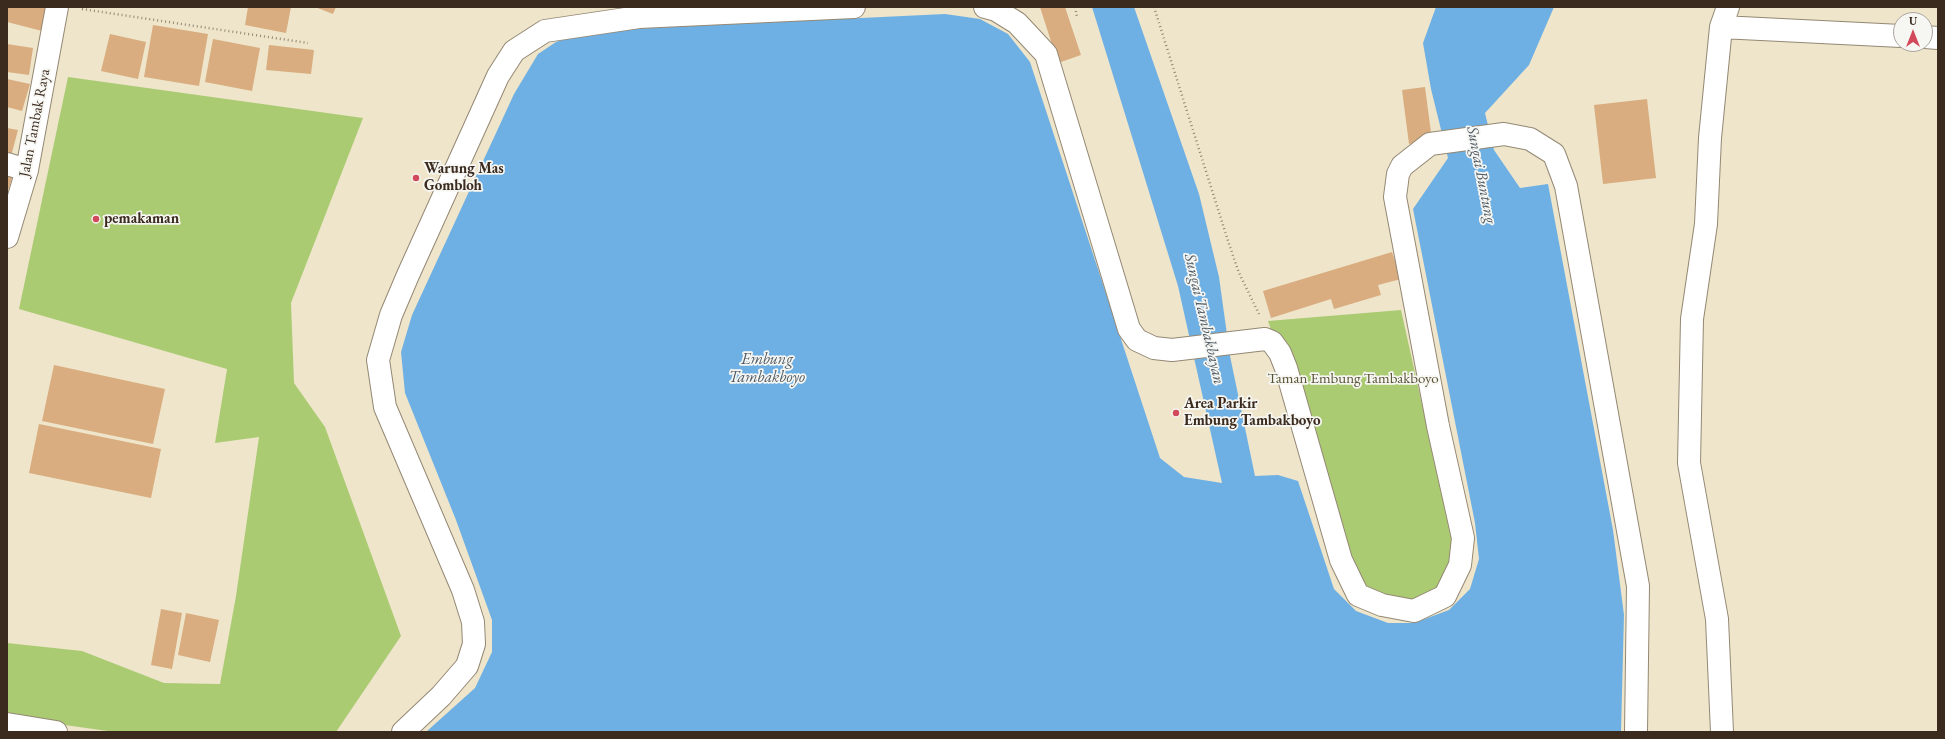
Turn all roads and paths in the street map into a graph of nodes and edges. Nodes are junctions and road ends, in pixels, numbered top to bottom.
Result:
1 (854, 7) edge
2 (985, 7) edge
3 (1074, 7) edge
4 (1154, 7) edge
5 (66, 8) edge
6 (1077, 17) dead end
7 (1724, 17) edge
8 (1893, 35) edge
9 (308, 43) dead end
10 (17, 167) edge
11 (7, 237) edge
12 (1260, 317) dead end
13 (7, 724) edge
14 (56, 732) edge
15 (403, 732) edge
16 (1636, 732) edge
17 (1722, 732) edge

1 - 15 street
2 - 16 street
3 - 6 path
4 - 12 path
5 - 9 path
5 - 10 street, Jalan Tambak Raya
7 - 8 street
7 - 17 street
10 - 11 street, Jalan Tambak Raya
13 - 14 street

